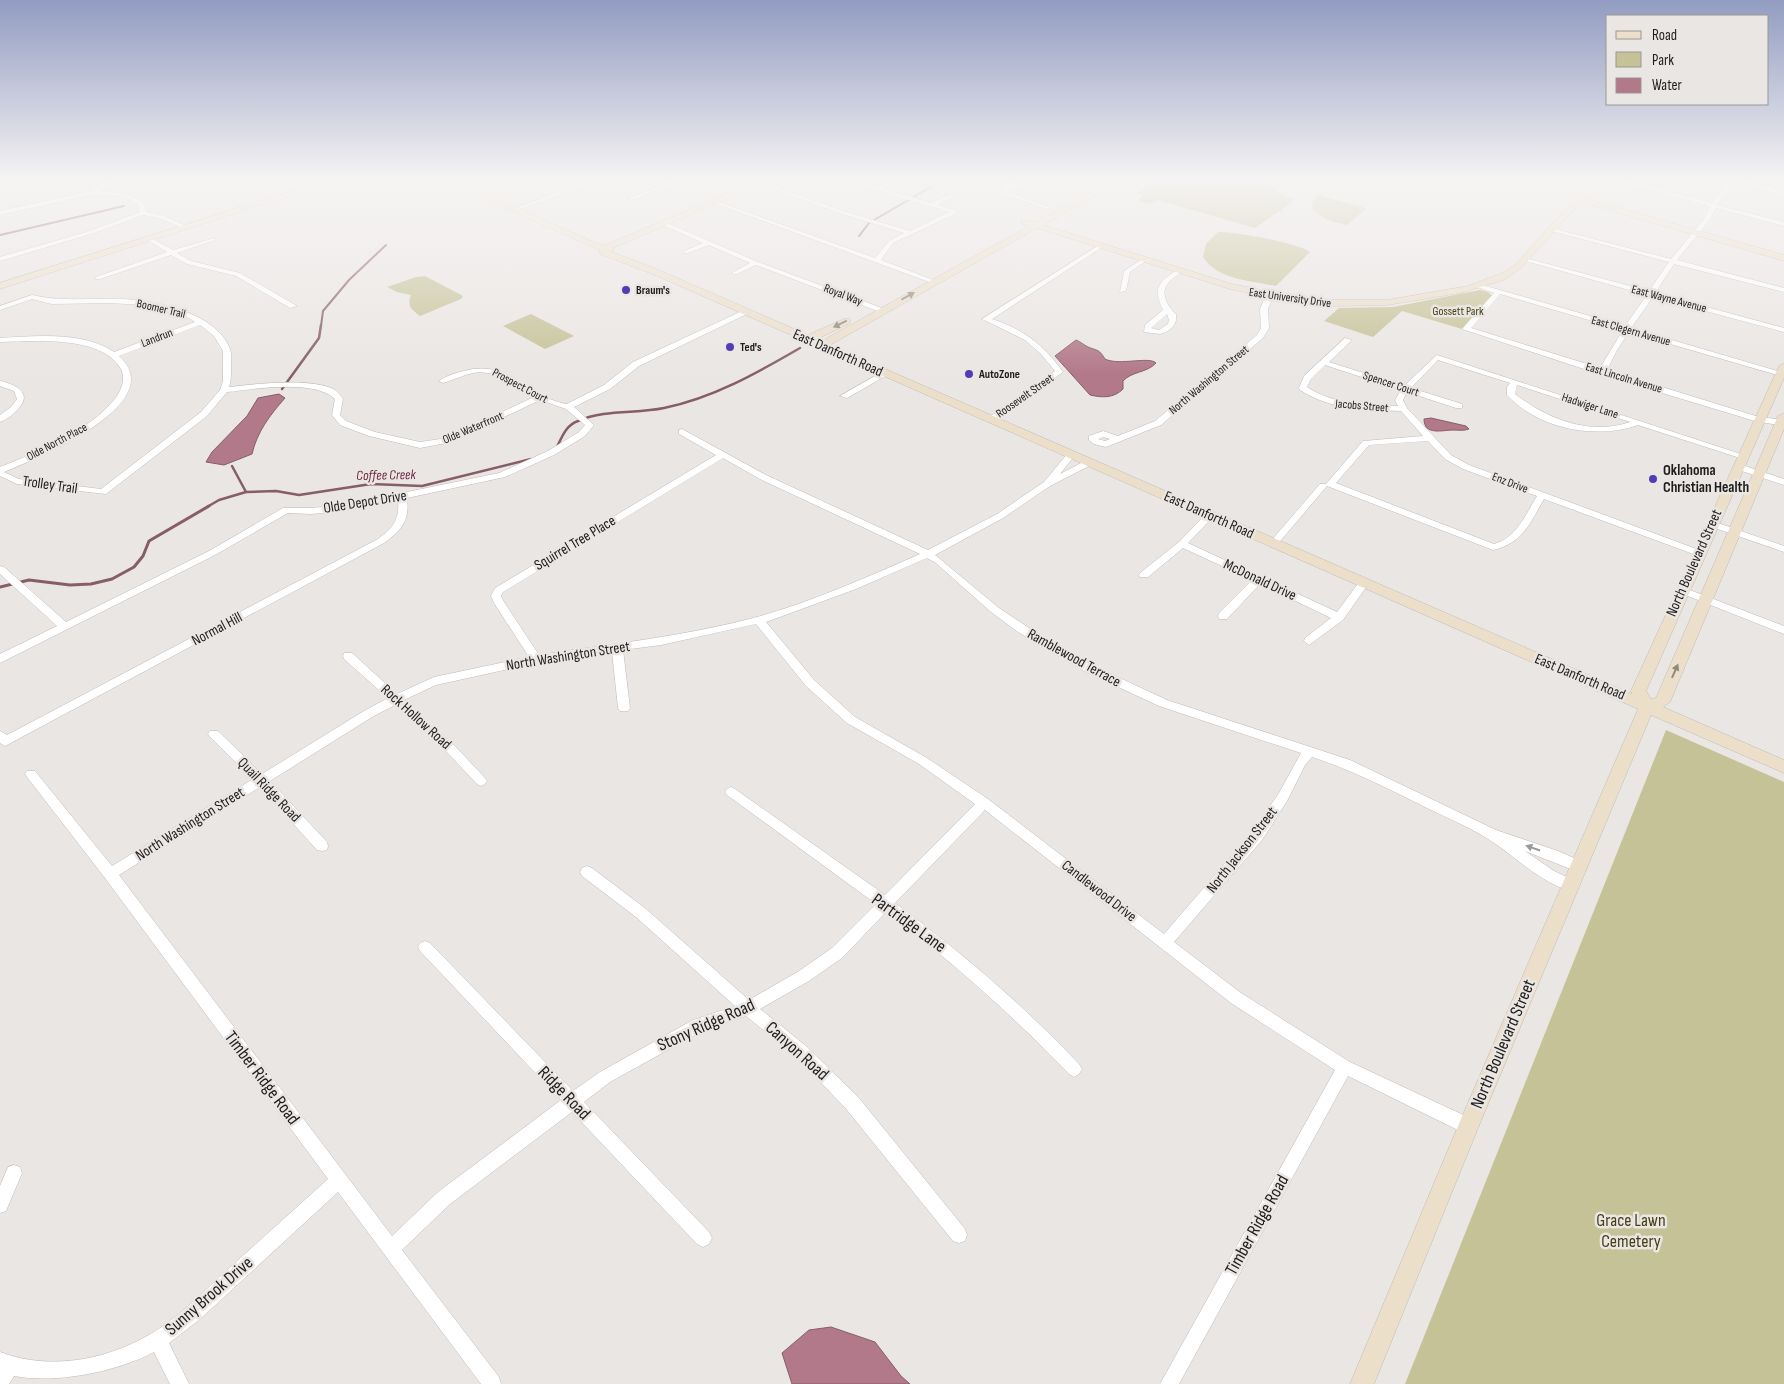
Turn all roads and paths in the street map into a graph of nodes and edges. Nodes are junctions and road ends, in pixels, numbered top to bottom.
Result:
1 (44, 246) edge
2 (128, 246) edge
3 (160, 246) edge
4 (192, 246) edge
5 (595, 246) edge
6 (611, 246) edge
7 (702, 246) edge
8 (710, 246) edge
9 (834, 246) edge
10 (888, 246) edge
11 (982, 246) edge
12 (999, 246) edge
13 (1101, 246) joint
14 (1537, 246) edge
15 (1612, 246) edge
16 (1685, 246) edge
17 (1742, 246) edge
18 (603, 249) junction
19 (171, 252) junction
20 (686, 252) dead end
21 (0, 258) edge
22 (1784, 258) edge
23 (1144, 260) junction
24 (1525, 260) junction
25 (876, 261) junction
26 (1673, 261) junction
27 (756, 264) junction
28 (1179, 271) junction
29 (736, 274) dead end
30 (98, 278) dead end
31 (923, 278) junction
32 (934, 282) junction
33 (0, 286) edge
34 (1480, 286) junction
35 (1784, 290) edge
36 (1122, 291) dead end
37 (1498, 293) junction
38 (1652, 294) junction
39 (1269, 297) junction
40 (293, 306) dead end
41 (872, 306) junction
42 (0, 308) edge
43 (883, 310) junction
44 (744, 311) junction
45 (1166, 311) dead end
46 (201, 322) junction
47 (1627, 330) junction
48 (1784, 330) edge
49 (808, 339) junction
50 (0, 340) edge
51 (1348, 340) dead end
52 (822, 345) junction
53 (114, 355) junction
54 (1324, 362) junction
55 (1602, 372) junction
56 (1783, 372) edge
57 (885, 374) junction
58 (443, 381) dead end
59 (1515, 382) junction
60 (0, 383) edge
61 (1405, 389) junction
62 (224, 390) junction
63 (844, 396) dead end
64 (540, 397) junction
65 (1459, 406) dead end
66 (568, 407) junction
67 (1403, 409) junction
68 (0, 419) edge
69 (1758, 419) junction
70 (991, 420) junction
71 (1783, 421) edge
72 (1638, 422) junction
73 (682, 432) dead end
74 (1430, 438) junction
75 (1118, 439) dead end
76 (722, 455) junction
77 (1071, 455) junction
78 (1766, 457) junction
79 (1741, 461) junction
80 (1088, 463) junction
81 (0, 472) edge
82 (1759, 474) junction
83 (1784, 482) edge
84 (1047, 484) junction
85 (1327, 485) junction
86 (1542, 495) junction
87 (402, 497) junction
88 (1209, 516) junction
89 (1712, 524) junction
90 (1734, 532) junction
91 (1182, 544) junction
92 (1273, 544) junction
93 (1784, 549) edge
94 (1699, 553) junction
95 (929, 554) junction
96 (1726, 555) junction
97 (0, 569) edge
98 (1144, 575) dead end
99 (1259, 580) junction
100 (1364, 584) junction
101 (1682, 590) junction
102 (1707, 599) junction
103 (1223, 616) dead end
104 (1339, 617) junction
105 (759, 620) junction
106 (65, 627) junction
107 (1784, 630) edge
108 (1309, 641) dead end
109 (618, 648) junction
110 (348, 656) dead end
111 (0, 659) edge
112 (536, 659) junction
113 (396, 697) junction
114 (1647, 706) junction
115 (624, 708) dead end
116 (214, 734) dead end
117 (2, 738) edge
118 (1310, 751) junction
119 (1784, 768) edge
120 (31, 774) dead end
121 (261, 780) junction
122 (481, 781) dead end
123 (731, 792) dead end
124 (984, 803) junction
125 (1492, 834) junction
126 (322, 846) dead end
127 (1578, 866) junction
128 (587, 872) dead end
129 (110, 874) junction
130 (1570, 885) junction
131 (886, 906) junction
132 (1165, 943) junction
133 (425, 947) dead end
134 (748, 1008) junction
135 (1345, 1067) junction
136 (1074, 1069) dead end
137 (572, 1101) junction
138 (1468, 1126) junction
139 (14, 1173) dead end
140 (338, 1181) junction
141 (0, 1205) edge
142 (959, 1235) dead end
143 (703, 1238) dead end
144 (391, 1249) junction
145 (158, 1340) junction
146 (3, 1369) edge
147 (180, 1384) edge
148 (492, 1384) edge
149 (1170, 1384) edge
150 (1362, 1384) edge

1 - 21 street
2 - 33 main road
3 - 19 street
4 - 19 street
5 - 18 main road, East Danforth Road
6 - 18 main road
7 - 20 street
8 - 27 street, Royal Way
9 - 25 street
10 - 25 street
11 - 31 main road
12 - 32 main road
13 - 23 main road, East University Drive
13 - 70 street, Roosevelt Street
14 - 24 main road, East University Drive
15 - 26 street
16 - 26 street
17 - 22 main road
18 - 44 main road, East Danforth Road
19 - 30 street
19 - 40 street
23 - 28 main road, East University Drive
23 - 36 street
24 - 34 main road, East University Drive
24 - 38 street, East Wayne Avenue
25 - 31 street
26 - 35 street
26 - 38 street
27 - 29 street
27 - 41 street, Royal Way
28 - 39 main road, East University Drive
28 - 45 street
31 - 32 street
31 - 41 main road
43 -> 32 main road
34 - 37 street, East Clegern Avenue
34 - 39 main road, East University Drive
37 - 47 street, East Clegern Avenue
37 - 55 street, East Lincoln Avenue
38 - 47 street
38 - 48 street, East Wayne Avenue
39 - 75 street, North Washington Street
41 - 43 street, Royal Way
41 -> 49 main road
42 - 46 street, Boomer Trail
43 - 52 main road
44 - 49 main road, East Danforth Road
44 - 66 street
46 - 53 street, Landrun
46 - 62 street, Boomer Trail
47 - 55 street
47 - 56 street, East Clegern Avenue
49 - 52 main road, East Danforth Road
50 - 53 street
51 - 54 street, Jacobs Street
52 - 57 main road, East Danforth Road
53 - 81 street, Olde North Place
54 - 61 street, Spencer Court
54 - 67 street, Jacobs Street
55 - 69 street, East Lincoln Avenue
56 - 69 main road, North Boulevard Street
57 - 63 street
57 - 70 main road, East Danforth Road
58 - 64 street, Prospect Court
59 - 61 street, Hadwiger Lane
59 - 72 street, Hadwiger Lane
59 - 72 street
60 - 68 street
61 - 65 street, Spencer Court
61 - 67 street
62 - 64 street, Olde Waterfront
62 - 81 street, Trolley Trail
64 - 66 street, Prospect Court
66 - 87 street, Olde Depot Drive
67 - 74 street, Enz Drive
69 - 71 street, East Lincoln Avenue
69 - 79 main road, North Boulevard Street
70 - 77 main road, East Danforth Road
71 - 78 main road, North Boulevard Street
72 - 79 street, Hadwiger Lane
73 - 76 street, Ramblewood Terrace
74 - 85 street
74 - 86 street, Enz Drive
76 - 95 street, Ramblewood Terrace
76 - 112 street, Squirrel Tree Place
77 - 80 main road, East Danforth Road
77 - 84 street, North Washington Street
78 - 79 main road
78 - 82 main road, North Boulevard Street
79 - 82 street, Hadwiger Lane
79 - 89 main road, North Boulevard Street
80 - 84 street, North Washington Street
80 - 88 main road, East Danforth Road
82 - 83 street, Hadwiger Lane
82 - 90 main road, North Boulevard Street
84 - 95 street, North Washington Street
85 - 86 street
85 - 92 street
86 - 94 street, Enz Drive
87 - 106 street, Olde Depot Drive
87 - 117 street, Normal Hill
88 - 91 street
88 - 92 main road, East Danforth Road
89 - 90 street
89 - 94 main road, North Boulevard Street
90 - 93 street
90 - 96 main road, North Boulevard Street
91 - 98 street
91 - 99 street, McDonald Drive
92 - 100 main road, East Danforth Road
94 - 96 main road
94 - 101 main road, North Boulevard Street
95 - 105 street, North Washington Street
95 - 118 street, Ramblewood Terrace
96 - 102 main road, North Boulevard Street
97 - 106 street
99 - 103 street
99 - 104 street, McDonald Drive
100 - 104 street
100 - 114 main road, East Danforth Road
101 - 102 street
101 - 114 main road, North Boulevard Street
102 - 107 street
114 -> 102 main road, North Boulevard Street
104 - 108 street
105 - 109 street, North Washington Street
105 - 124 street, Candlewood Drive
106 - 111 street, Olde Depot Drive
109 - 112 street, North Washington Street
109 - 115 street
110 - 113 street, Rock Hollow Road
112 - 113 street, North Washington Street
113 - 121 street, North Washington Street
113 - 122 street, Rock Hollow Road
114 - 119 main road, East Danforth Road
114 - 127 main road, North Boulevard Street
116 - 121 street, Quail Ridge Road
118 - 125 street, Ramblewood Terrace
118 - 132 street, North Jackson Street
120 - 129 street, Timber Ridge Road
121 - 126 street, Quail Ridge Road
121 - 129 street, North Washington Street
123 - 131 street, Partridge Lane
124 - 131 street, Stony Ridge Road
124 - 132 street, Candlewood Drive
127 -> 125 street, Ramblewood Terrace
125 - 130 street, Ramblewood Terrace
127 - 130 main road, North Boulevard Street
128 - 134 street, Canyon Road
129 - 140 street, Timber Ridge Road
130 - 138 main road, North Boulevard Street
131 - 134 street, Stony Ridge Road
131 - 136 street, Partridge Lane
132 - 135 street, Candlewood Drive
133 - 137 street, Ridge Road
134 - 137 street, Stony Ridge Road
134 - 142 street, Canyon Road
135 - 138 street, Candlewood Drive
135 - 149 street, Timber Ridge Road
137 - 143 street, Ridge Road
137 - 144 street, Stony Ridge Road
138 - 150 main road, North Boulevard Street
139 - 141 street
140 - 144 street, Timber Ridge Road
140 - 145 street, Sunny Brook Drive
144 - 148 street, Timber Ridge Road
145 - 146 street, Sunny Brook Drive
145 - 147 street

